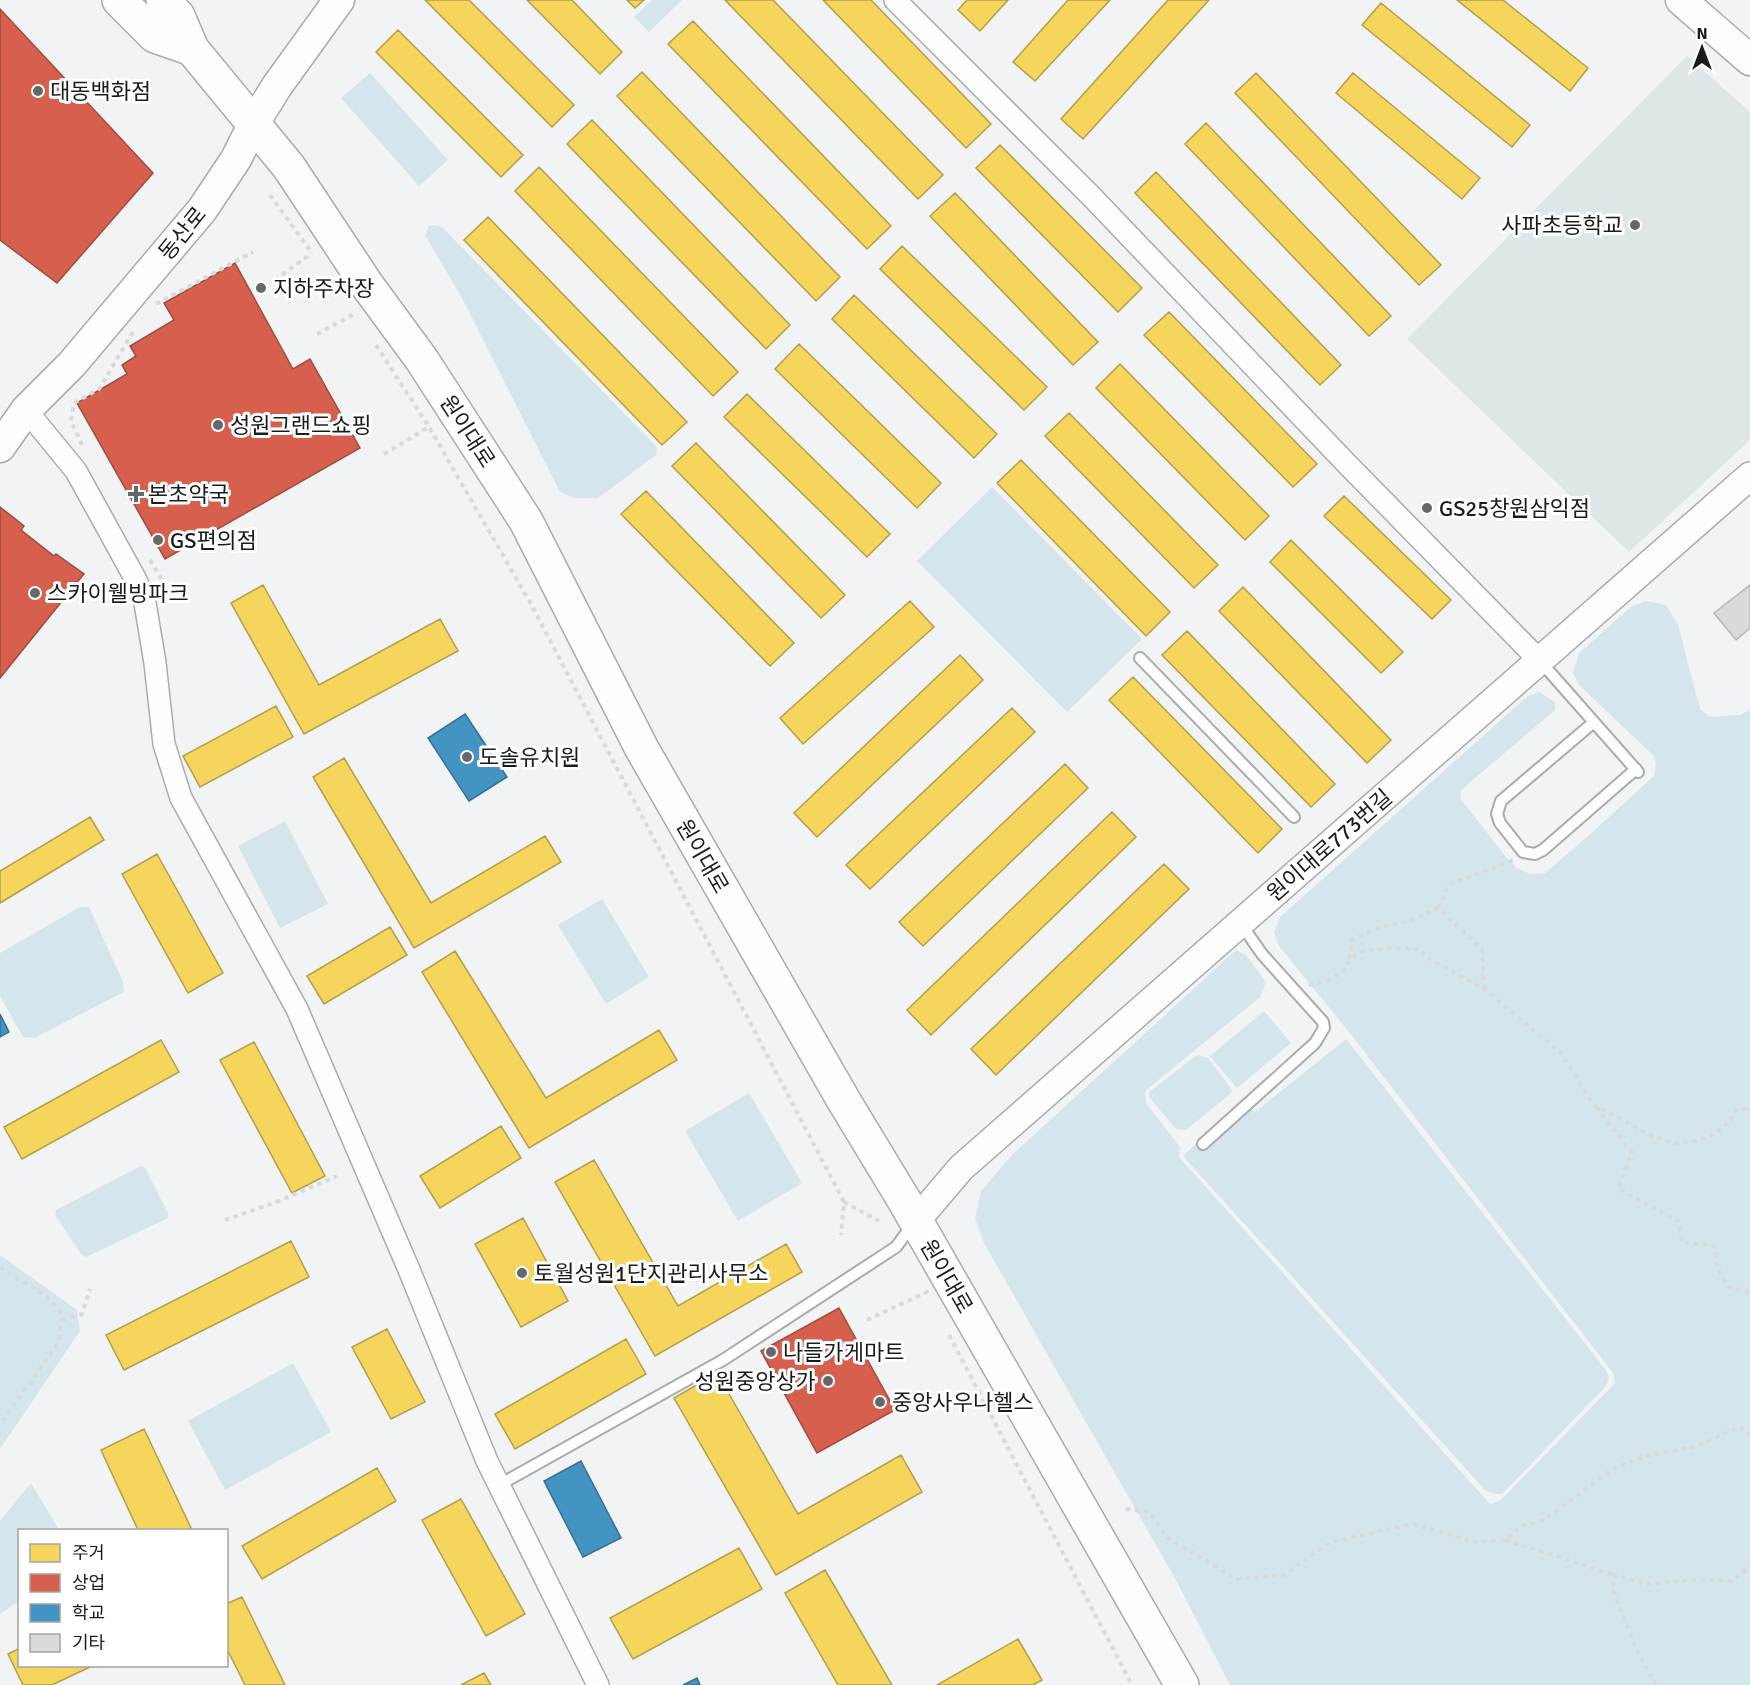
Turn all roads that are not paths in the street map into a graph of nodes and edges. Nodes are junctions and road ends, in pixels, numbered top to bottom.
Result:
1 (119, 0) edge
2 (163, 0) edge
3 (339, 0) edge
4 (895, 0) edge
5 (1681, 0) edge
6 (192, 49) junction
7 (1750, 60) edge
8 (254, 123) junction
9 (26, 411) junction
10 (0, 447) edge
11 (1750, 476) edge
12 (1140, 658) dead end
13 (1540, 661) junction
14 (1594, 722) junction
15 (1294, 817) dead end
16 (1241, 923) junction
17 (1203, 1144) dead end
18 (916, 1221) junction
19 (499, 1485) junction
20 (598, 1685) edge
21 (1182, 1685) edge

1 - 6 main road
2 - 6 main road, 원이대로
3 - 8 main road, 동산로
4 - 13 street
5 - 7 main road
6 - 8 main road, 원이대로
8 - 9 main road, 동산로
8 - 18 main road, 원이대로
9 - 10 main road, 동산로
9 - 19 street
11 - 13 street, 원이대로773번길
12 - 15 lane
13 - 14 lane
13 - 16 street, 원이대로773번길
14 - 14 lane
16 - 17 lane
16 - 18 street, 원이대로773번길
18 - 19 lane
18 - 21 main road, 원이대로
19 - 20 street

